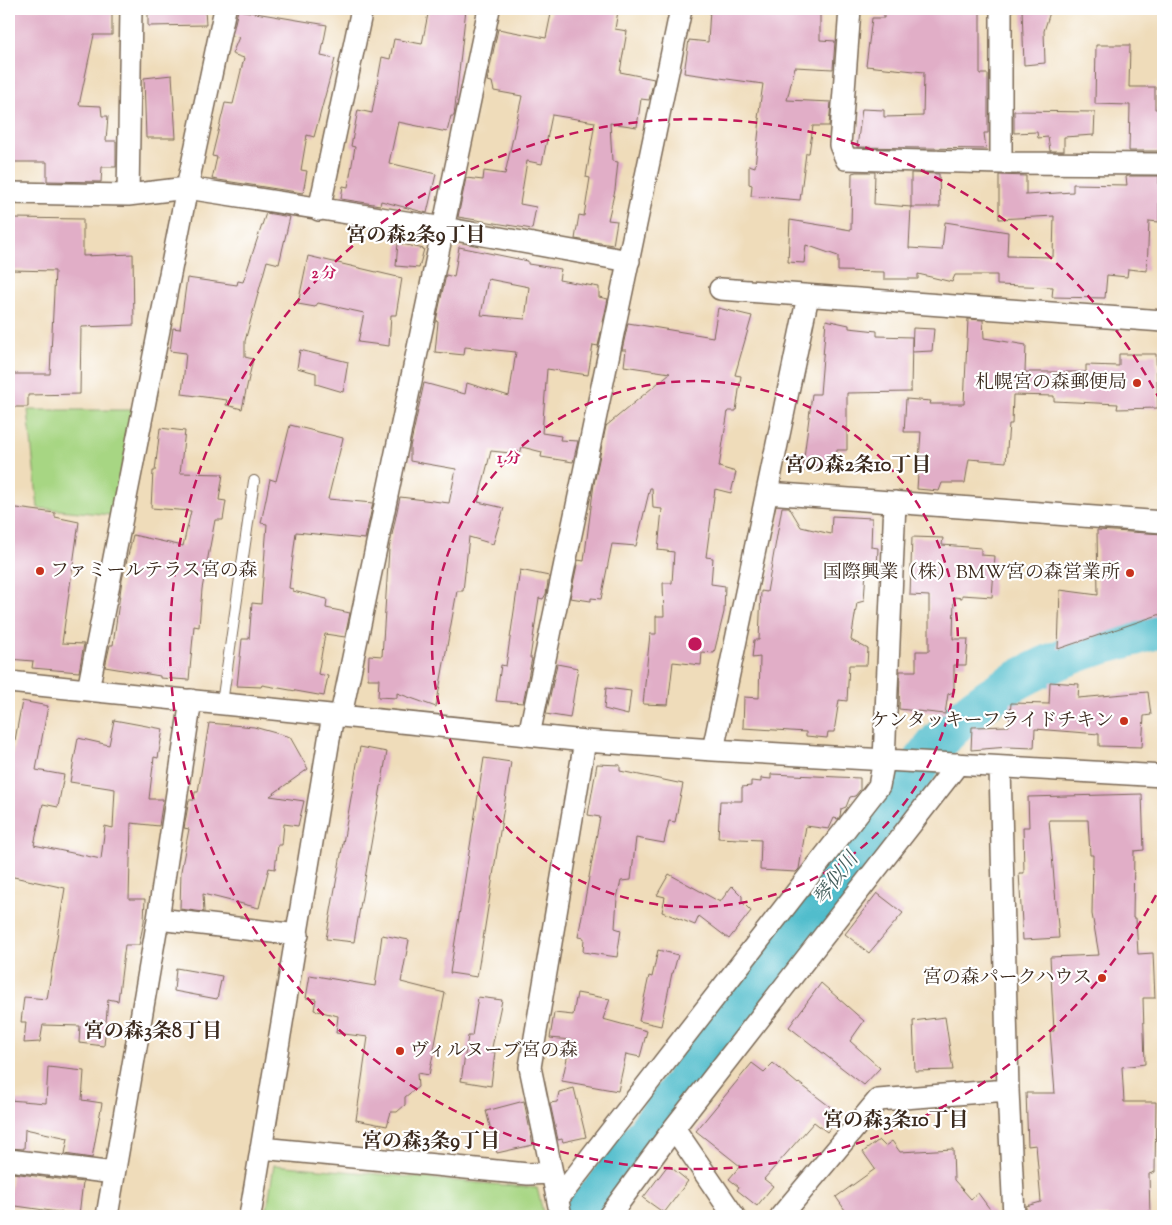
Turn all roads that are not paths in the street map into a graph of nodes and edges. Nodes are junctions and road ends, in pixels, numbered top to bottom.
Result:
1 (131, 9) edge
2 (225, 9) edge
3 (362, 9) edge
4 (489, 9) edge
5 (681, 9) edge
6 (850, 9) edge
7 (1001, 9) edge
8 (1001, 163) junction
9 (1163, 164) edge
10 (187, 188) junction
11 (9, 193) edge
12 (128, 195) junction
13 (319, 210) junction
14 (444, 228) junction
15 (629, 261) junction
16 (720, 289) dead end
17 (808, 296) junction
18 (1163, 321) edge
19 (254, 481) dead end
20 (767, 493) junction
21 (895, 502) junction
22 (1163, 522) edge
23 (10, 686) edge
24 (88, 690) junction
25 (191, 700) junction
26 (222, 703) junction
27 (337, 715) junction
28 (529, 734) junction
29 (585, 741) junction
30 (713, 750) junction
31 (894, 761) junction
32 (949, 764) junction
33 (1000, 767) junction
34 (1163, 776) edge
35 (158, 919) junction
36 (298, 936) junction
37 (1008, 1090) junction
38 (674, 1128) junction
39 (261, 1148) junction
40 (9, 1160) edge
41 (552, 1173) junction
42 (114, 1174) junction
43 (560, 1210) edge
44 (107, 1216) edge
45 (250, 1216) edge
46 (609, 1216) edge
47 (734, 1216) edge
48 (781, 1216) edge
49 (1014, 1216) edge

1 - 12 street
2 - 10 street
3 - 13 street
4 - 14 street
5 - 15 street
6 - 8 street
7 - 8 street
8 - 9 street
10 - 12 street
10 - 13 street
10 - 24 street
11 - 12 street
13 - 14 street
14 - 15 street
14 - 27 street
15 - 28 street
16 - 17 street
17 - 18 street
17 - 20 street
19 - 26 lane
20 - 21 street
20 - 30 street
21 - 22 street
21 - 31 street
23 - 24 street
24 - 25 street
25 - 26 street
25 - 35 street
26 - 27 street
27 - 28 street
27 - 36 street
28 - 29 street
29 - 30 street
29 - 41 street
30 - 31 street
31 - 32 street
31 - 43 street
32 - 33 street
32 - 38 street
33 - 34 street
33 - 37 street
35 - 36 street
35 - 42 street
36 - 39 street
37 - 48 street
37 - 49 street
38 - 46 street
38 - 47 street
39 - 41 street
39 - 45 street
40 - 42 street
41 - 43 street
42 - 44 street

